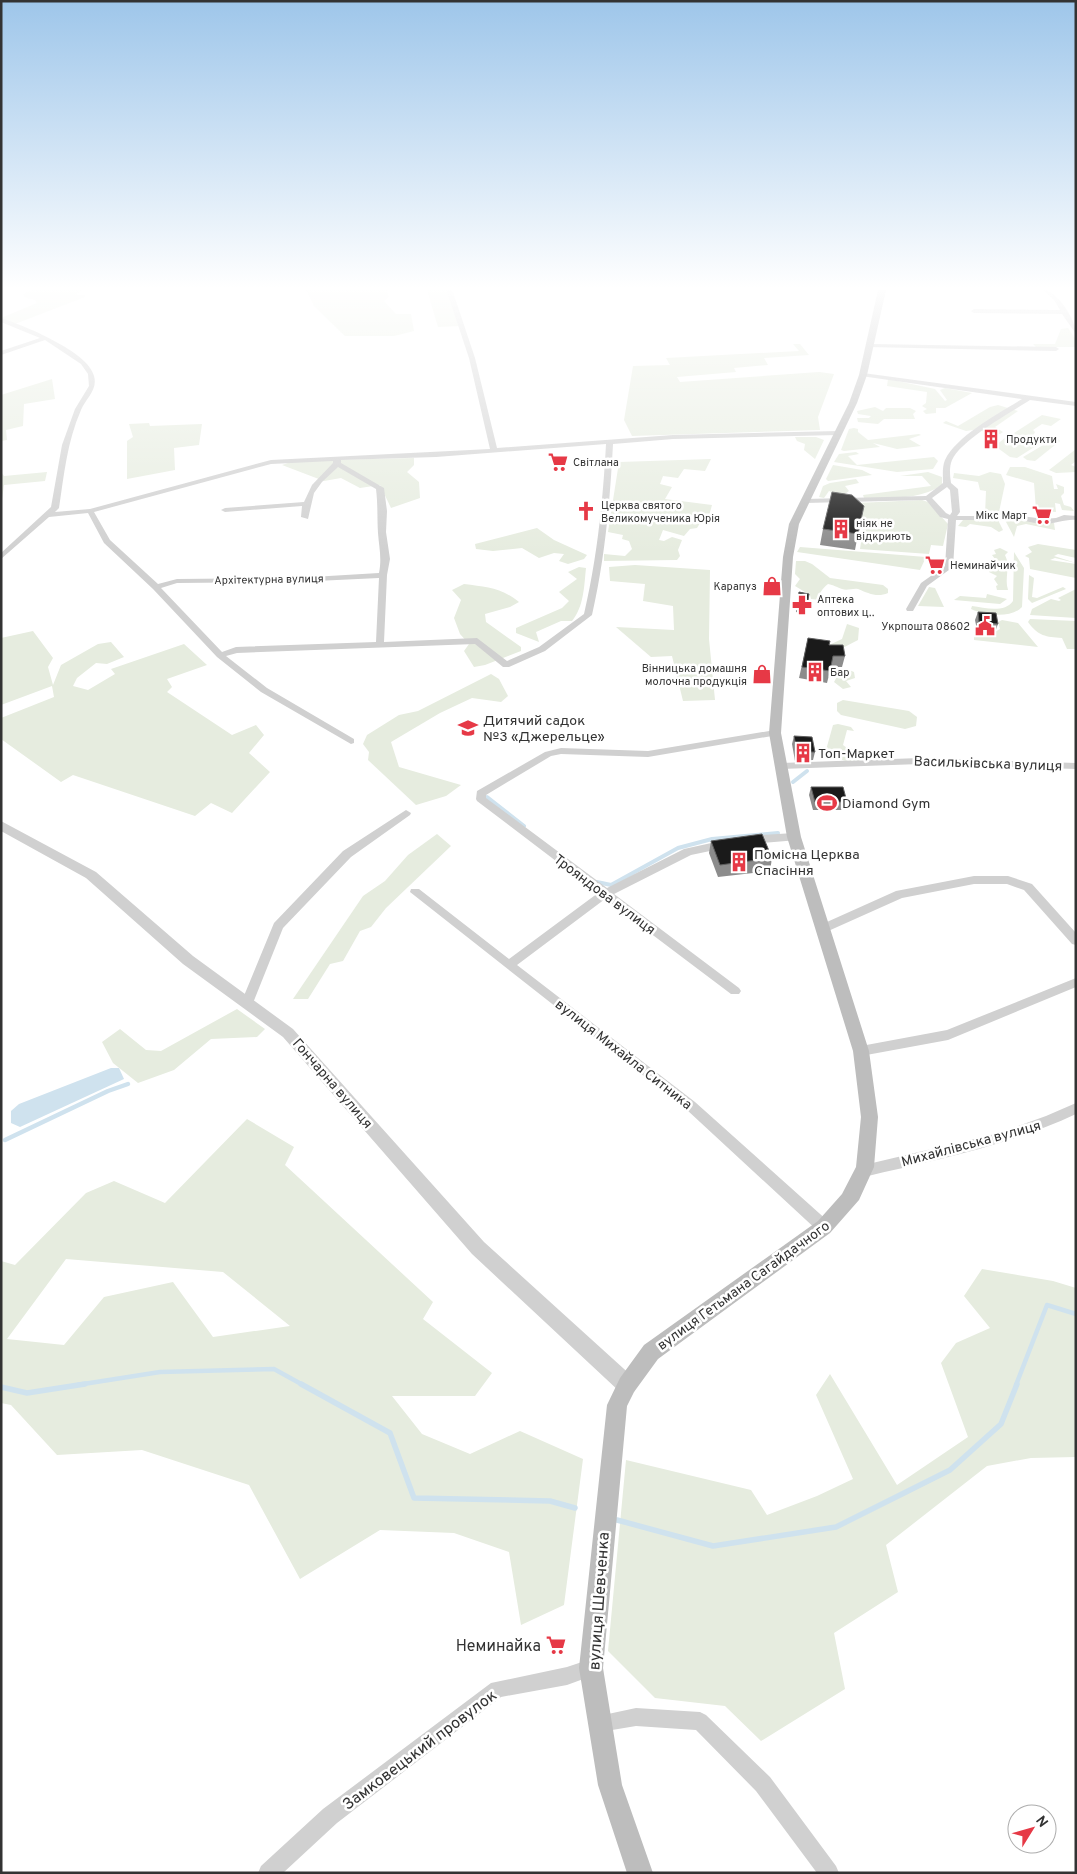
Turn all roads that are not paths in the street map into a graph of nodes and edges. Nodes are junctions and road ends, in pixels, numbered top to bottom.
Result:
1 (91, 377) edge
2 (477, 377) edge
3 (862, 377) edge
4 (881, 377) edge
5 (1028, 398) junction
6 (1076, 404) edge
7 (838, 433) junction
8 (610, 443) junction
9 (492, 451) junction
10 (337, 461) junction
11 (947, 484) junction
12 (928, 498) junction
13 (805, 501) junction
14 (305, 504) junction
15 (225, 510) dead end
16 (90, 511) junction
17 (48, 515) junction
18 (305, 517) dead end
19 (952, 518) junction
20 (1076, 518) edge
21 (1, 556) edge
22 (383, 575) junction
23 (156, 588) junction
24 (910, 609) dead end
25 (380, 643) junction
26 (220, 655) junction
27 (775, 733) junction
28 (351, 741) dead end
29 (781, 766) junction
30 (1076, 766) edge
31 (406, 813) dead end
32 (1, 825) edge
33 (794, 837) junction
34 (415, 892) dead end
35 (604, 894) junction
36 (822, 929) junction
37 (1076, 941) edge
38 (509, 965) junction
39 (1076, 982) edge
40 (735, 991) dead end
41 (247, 1003) junction
42 (861, 1051) junction
43 (1076, 1108) edge
44 (864, 1172) junction
45 (824, 1227) junction
46 (627, 1386) junction
47 (591, 1668) junction
48 (600, 1723) junction
49 (268, 1873) edge
50 (640, 1873) edge
51 (829, 1873) edge

1 - 17 street
2 - 9 street
3 - 7 main road, вулиця Гетьмана Сагайдачного
4 - 5 street
5 - 6 street
5 - 11 street
7 - 8 street
7 - 13 main road, вулиця Гетьмана Сагайдачного
8 - 9 street
8 - 25 street
9 - 10 street
10 - 14 street
10 - 16 street
10 - 22 street
11 - 12 street
11 - 19 street
12 - 13 street
12 - 19 street
13 - 27 main road, вулиця Гетьмана Сагайдачного
14 - 15 street
14 - 18 street
16 - 17 street
16 - 23 street
17 - 21 street
19 - 20 street
19 - 24 street
22 - 23 street, Архітектурна вулиця
22 - 25 street
23 - 26 street
25 - 26 street
26 - 28 street
27 - 29 main road, вулиця Гетьмана Сагайдачного
27 - 35 street, Трояндова вулиця
29 - 30 street, Васильківська вулиця
29 - 33 main road, вулиця Гетьмана Сагайдачного
31 - 41 street
32 - 41 street, Гончарна вулиця
33 - 35 street
33 - 36 main road, вулиця Гетьмана Сагайдачного
34 - 38 street, вулиця Михайла Ситника
35 - 38 street
35 - 40 street, Трояндова вулиця
36 - 37 street
36 - 42 main road, вулиця Гетьмана Сагайдачного
38 - 45 street, вулиця Михайла Ситника
39 - 42 street
41 - 46 street, Гончарна вулиця
42 - 44 main road, вулиця Гетьмана Сагайдачного
43 - 44 street, Михайлівська вулиця
44 - 45 main road, вулиця Гетьмана Сагайдачного
45 - 46 main road, вулиця Гетьмана Сагайдачного
46 - 47 main road, вулиця Шевченка
47 - 48 main road, вулиця Шевченка
47 - 49 street, Замковецький провулок
48 - 50 main road, вулиця Шевченка
48 - 51 street

